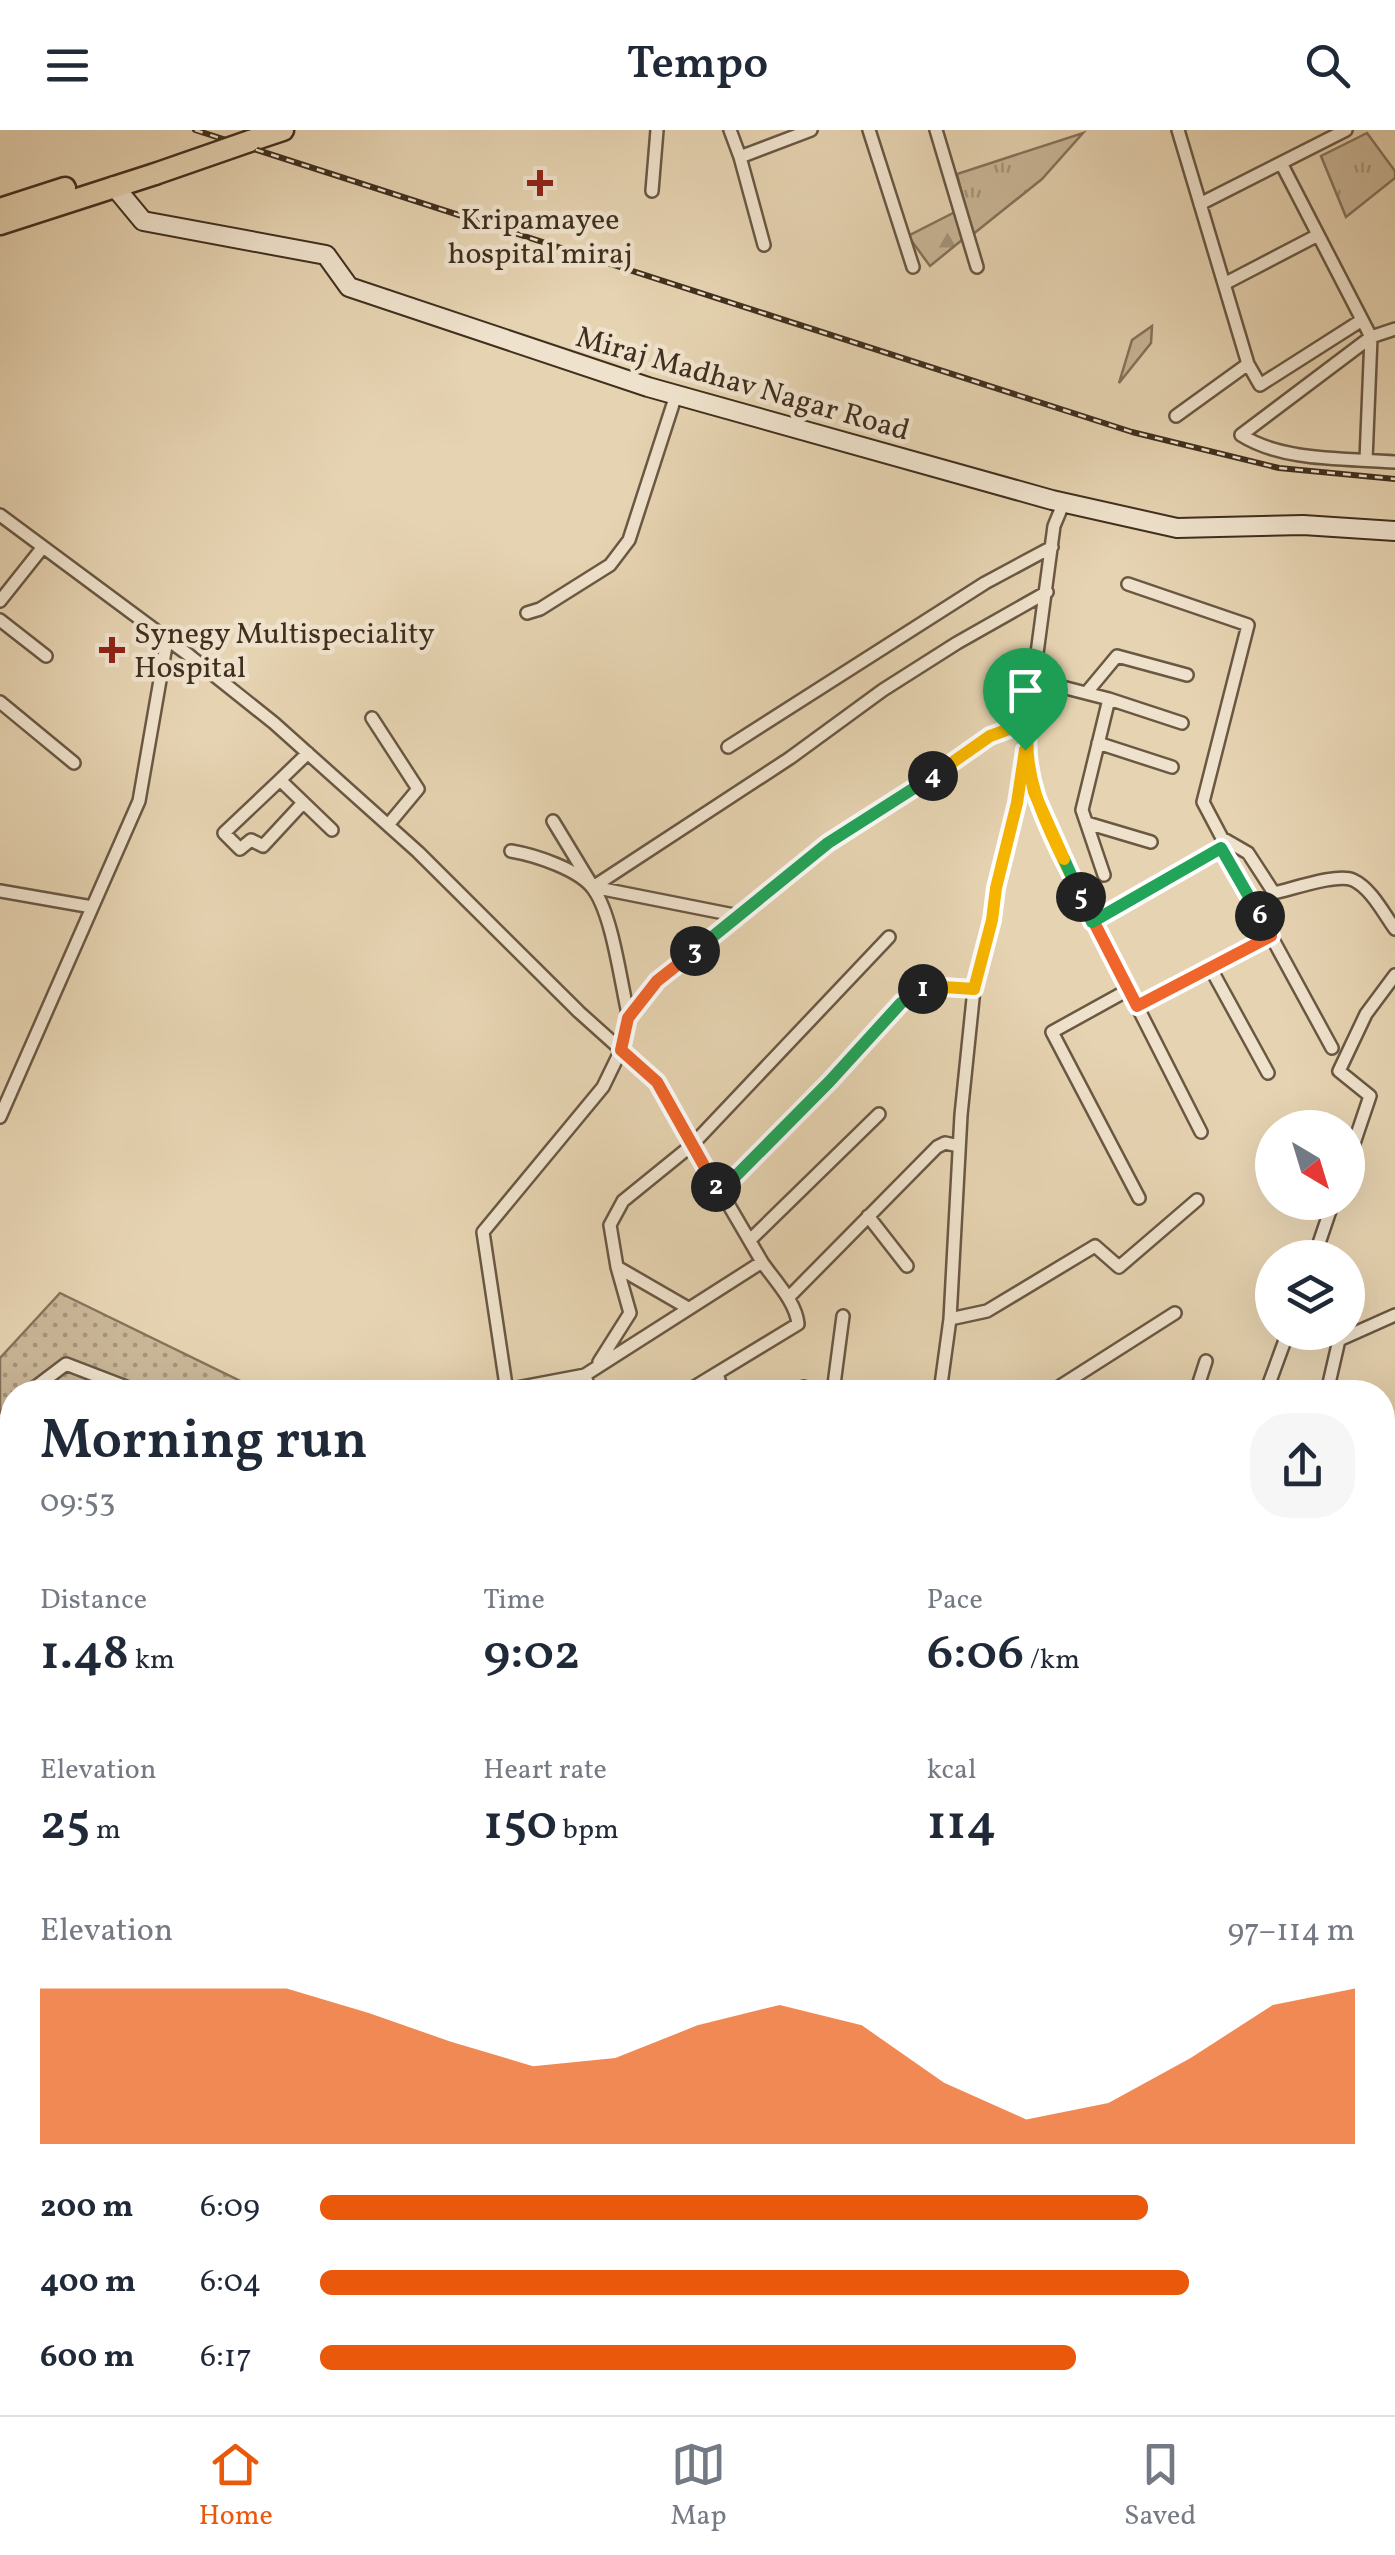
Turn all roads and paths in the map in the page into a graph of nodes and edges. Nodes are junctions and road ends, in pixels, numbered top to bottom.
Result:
1 (657, 130) edge
2 (730, 130) edge
3 (811, 130) edge
4 (868, 130) edge
5 (936, 130) edge
6 (1178, 130) edge
7 (1346, 130) edge
8 (259, 133) edge
9 (740, 157) junction
10 (1282, 163) junction
11 (145, 167) junction
12 (114, 186) junction
13 (652, 191) dead end
14 (1200, 204) junction
15 (0, 209) edge
16 (0, 224) edge
17 (1318, 234) junction
18 (764, 245) dead end
19 (913, 267) dead end
20 (977, 267) dead end
21 (1224, 284) junction
22 (1362, 320) junction
23 (1395, 329) edge
24 (1371, 337) junction
25 (1248, 364) junction
26 (676, 395) junction
27 (1176, 416) dead end
28 (1366, 460) junction
29 (1395, 462) edge
30 (1064, 502) junction
31 (0, 515) edge
32 (1395, 530) edge
33 (43, 547) junction
34 (1052, 547) junction
35 (1128, 584) dead end
36 (1047, 592) junction
37 (0, 601) edge
38 (527, 612) dead end
39 (0, 620) edge
40 (168, 640) junction
41 (46, 656) dead end
42 (1187, 675) dead end
43 (1031, 679) junction
44 (1087, 692) junction
45 (1109, 699) junction
46 (0, 702) edge
47 (372, 718) dead end
48 (1029, 722) junction
49 (1182, 723) dead end
50 (1098, 743) junction
51 (728, 746) dead end
52 (1025, 750) junction
53 (308, 753) junction
54 (74, 763) dead end
55 (1172, 766) dead end
56 (280, 780) junction
57 (301, 805) dead end
58 (553, 820) dead end
59 (1087, 823) junction
60 (388, 826) junction
61 (332, 830) dead end
62 (1151, 842) dead end
63 (512, 851) dead end
64 (1104, 875) dead end
65 (593, 887) junction
66 (0, 891) edge
67 (92, 907) junction
68 (739, 916) junction
69 (1092, 922) junction
70 (1395, 929) edge
71 (1271, 936) junction
72 (889, 937) dead end
73 (1212, 969) junction
74 (1395, 975) edge
75 (974, 989) junction
76 (1128, 990) junction
77 (1137, 1006) junction
78 (628, 1018) junction
79 (1332, 1048) dead end
80 (621, 1050) junction
81 (1268, 1073) dead end
82 (1365, 1111) edge
83 (879, 1114) dead end
84 (0, 1117) edge
85 (1202, 1132) dead end
86 (692, 1145) junction
87 (959, 1146) junction
88 (719, 1193) junction
89 (1139, 1198) dead end
90 (1198, 1200) dead end
91 (868, 1216) junction
92 (750, 1240) junction
93 (762, 1262) junction
94 (907, 1266) dead end
95 (617, 1267) junction
96 (788, 1298) junction
97 (688, 1308) junction
98 (1176, 1313) dead end
99 (1395, 1315) edge
100 (843, 1316) dead end
101 (950, 1319) junction
102 (1365, 1325) edge
103 (1281, 1350) edge
104 (1332, 1350) edge
105 (1206, 1361) dead end
106 (590, 1371) junction
107 (717, 1374) junction
108 (45, 1380) edge
109 (105, 1380) edge
110 (504, 1380) edge
111 (552, 1380) edge
112 (590, 1380) edge
113 (707, 1380) edge
114 (719, 1380) edge
115 (835, 1380) edge
116 (942, 1380) edge
117 (1068, 1380) edge
118 (1200, 1380) edge
119 (1270, 1380) edge
120 (1328, 1380) edge

1 - 13 street
2 - 9 street
3 - 9 street
4 - 19 street
5 - 20 street
6 - 14 street
7 - 10 street
8 - 11 highway, bridge
9 - 18 street
10 - 14 street
10 - 17 street
11 - 12 highway
11 - 15 highway
12 - 16 highway
12 - 26 street, Miraj Madhav Nagar Road
14 - 21 street
17 - 21 street
17 - 22 street
21 - 25 street
22 - 24 street
22 - 25 street
23 - 24 street
24 - 28 street
24 - 28 street
25 - 27 street
26 - 30 street, Miraj Madhav Nagar Road
26 - 38 street
28 - 29 street
30 - 32 street, Miraj Madhav Nagar Road
30 - 34 street
31 - 33 street
33 - 37 street
33 - 40 street
34 - 36 street
34 - 51 street
35 - 70 street
36 - 43 street
36 - 65 street
39 - 41 street
40 - 53 street
40 - 67 street
42 - 44 street
43 - 44 street
43 - 48 street
44 - 45 street
45 - 49 street
45 - 50 street
46 - 54 street
47 - 60 street
48 - 52 street
48 - 68 street
50 - 55 street
50 - 59 street
52 - 69 street
52 - 75 street
53 - 56 street
53 - 60 street
56 - 57 street
56 - 61 street
58 - 65 street
59 - 62 street
59 - 64 street
60 - 80 street
63 - 65 street
65 - 68 street
65 - 78 street
66 - 67 street
67 - 84 street
68 - 78 street
69 - 71 street
69 - 76 street
71 - 73 street
71 - 79 street
72 - 86 street
73 - 77 street
73 - 81 street
74 - 82 street
75 - 87 street
75 - 88 street
76 - 77 street
76 - 89 street
77 - 85 street
78 - 80 street
80 - 86 street
80 - 110 street
83 - 92 street
86 - 88 street
86 - 95 street
87 - 91 street
87 - 101 street
88 - 92 street
90 - 101 street
91 - 94 street
91 - 96 street
92 - 93 street
93 - 96 street
93 - 97 street
95 - 97 street
95 - 106 street
96 - 107 street
97 - 106 street
98 - 117 street
99 - 102 street
100 - 115 street
101 - 116 street
103 - 119 street
104 - 120 street
105 - 118 street
106 - 111 street
106 - 112 street
107 - 113 street
107 - 114 street
108 - 109 street

